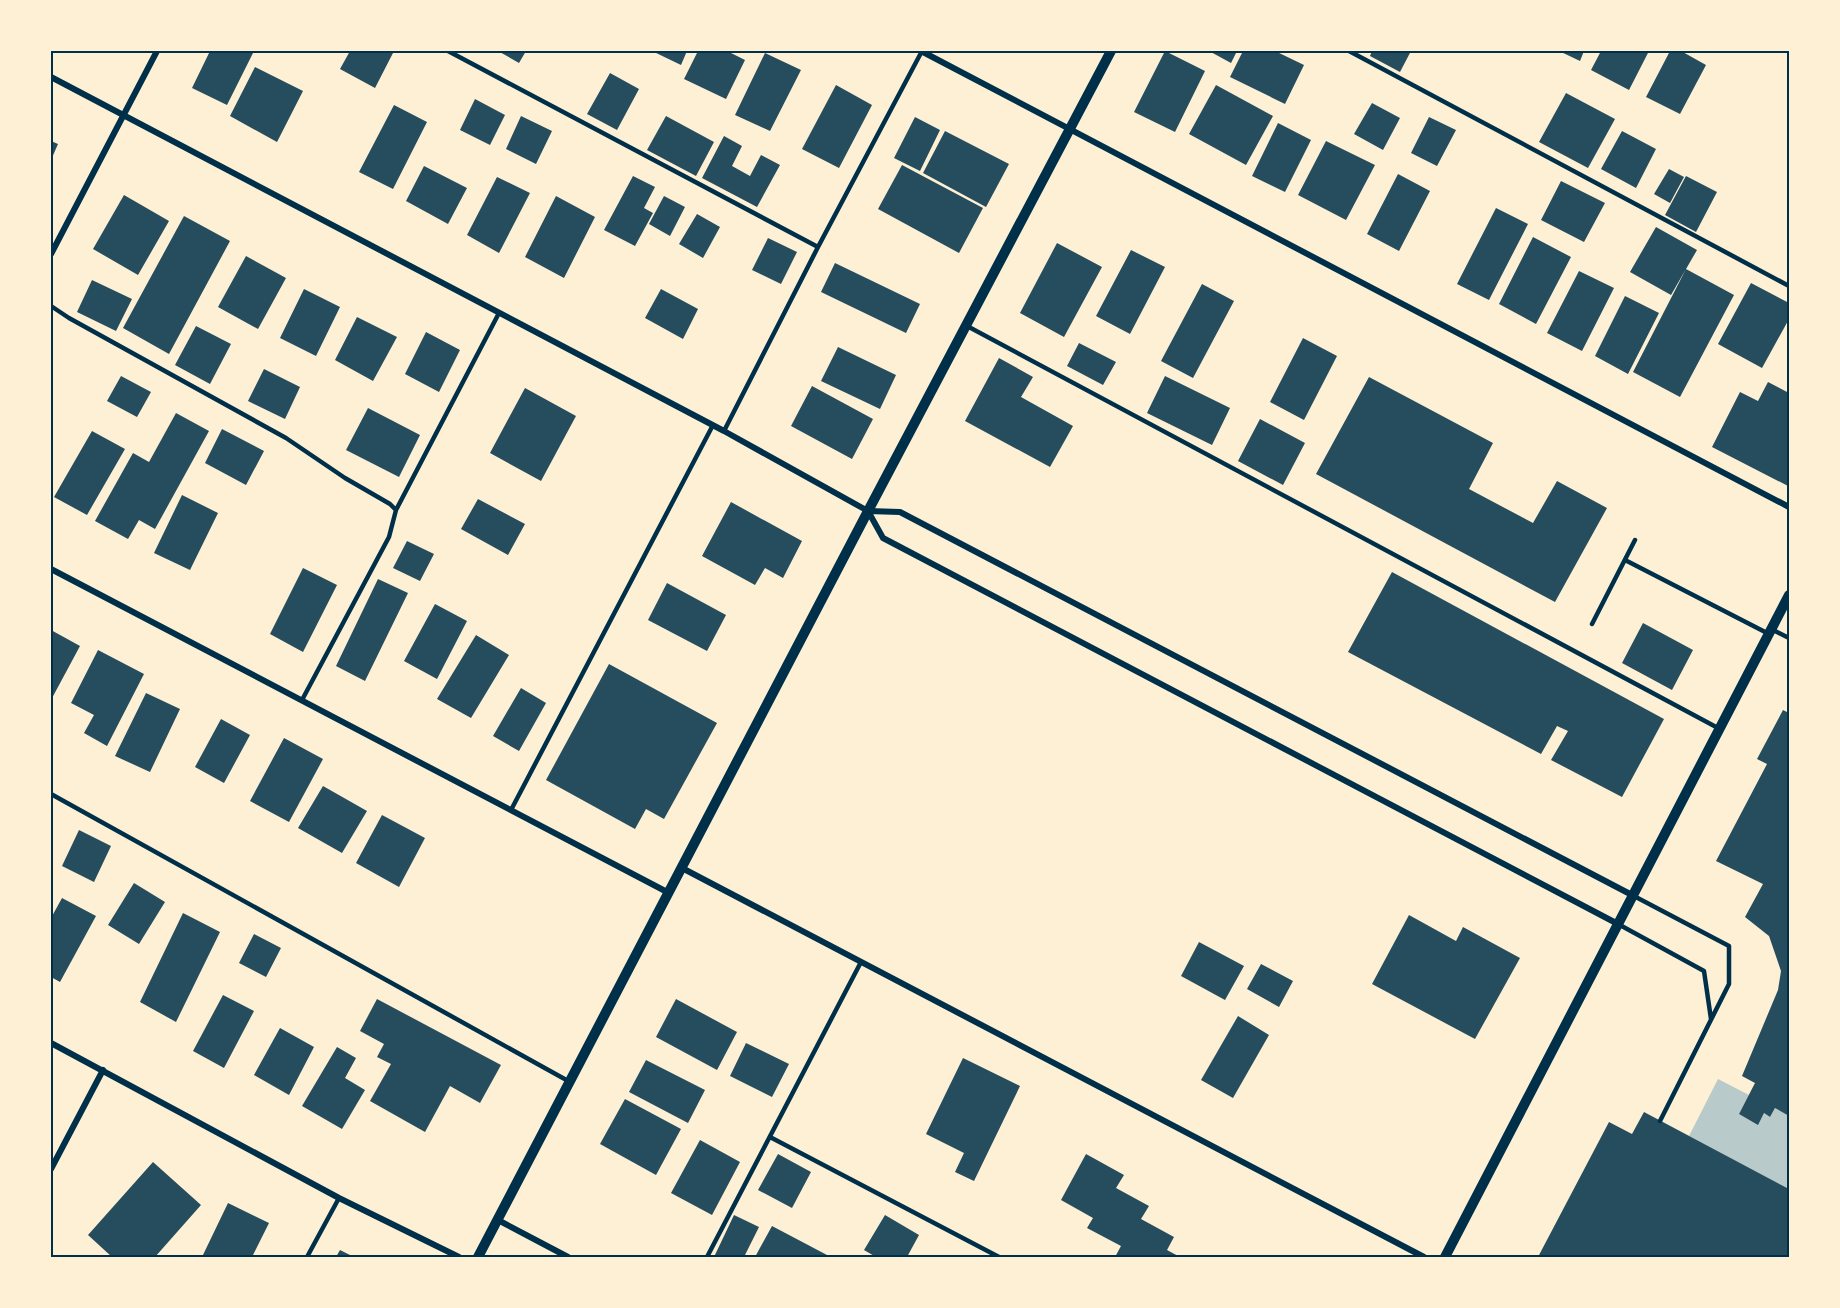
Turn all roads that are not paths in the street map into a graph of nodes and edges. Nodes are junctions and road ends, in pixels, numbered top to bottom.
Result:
1 (157, 51) edge
2 (448, 51) edge
3 (921, 51) edge
4 (1111, 51) edge
5 (1349, 51) edge
6 (51, 77) edge
7 (123, 115) junction
8 (1070, 129) junction
9 (818, 247) junction
10 (51, 254) edge
11 (1789, 286) edge
12 (51, 306) edge
13 (499, 313) junction
14 (967, 326) junction
15 (713, 425) junction
16 (724, 430) junction
17 (1789, 507) edge
18 (396, 510) junction
19 (868, 511) junction
20 (1635, 540) dead end
21 (1625, 560) junction
22 (51, 569) edge
23 (1789, 595) edge
24 (1592, 624) dead end
25 (1770, 631) junction
26 (1789, 638) edge
27 (302, 700) junction
28 (1719, 728) junction
29 (51, 794) edge
30 (511, 810) junction
31 (682, 868) junction
32 (669, 893) junction
33 (1632, 896) junction
34 (1618, 924) junction
35 (861, 962) junction
36 (1711, 1020) junction
37 (51, 1043) edge
38 (103, 1070) junction
39 (570, 1082) junction
40 (1660, 1121) dead end
41 (770, 1137) junction
42 (51, 1169) edge
43 (339, 1198) junction
44 (498, 1220) junction
45 (308, 1257) edge
46 (459, 1257) edge
47 (478, 1257) edge
48 (568, 1257) edge
49 (706, 1257) edge
50 (999, 1257) edge
51 (1424, 1257) edge
52 (1445, 1257) edge

1 - 7 street
2 - 9 lane
3 - 8 street
3 - 9 lane
4 - 8 street
5 - 11 lane
6 - 7 street
7 - 10 street
7 - 13 street
8 - 14 street
8 - 17 street
9 - 16 lane
12 - 18 lane
13 - 15 street
13 - 18 lane
14 - 19 street
14 - 28 lane
15 - 16 street
15 - 30 lane
16 - 19 street
18 - 27 lane
19 - 31 street
19 - 33 street
19 - 34 street
20 - 21 lane
21 - 24 lane
21 - 25 lane
22 - 27 street
23 - 25 street
25 - 26 lane
25 - 28 street
27 - 30 street
28 - 33 street
29 - 39 lane
30 - 32 street
31 - 32 street
31 - 35 street
32 - 39 street
33 - 34 street
33 - 36 lane
34 - 36 lane
34 - 52 street
35 - 41 lane
35 - 51 street
36 - 40 lane
37 - 38 street
38 - 42 street
38 - 43 street
39 - 44 street
41 - 49 lane
41 - 50 lane
43 - 45 lane
43 - 46 street
44 - 47 street
44 - 48 street

